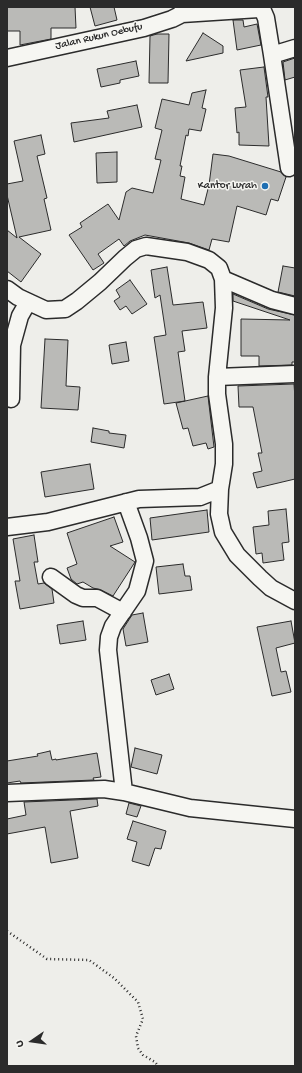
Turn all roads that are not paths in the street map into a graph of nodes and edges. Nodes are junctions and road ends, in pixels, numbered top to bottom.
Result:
1 (183, 11) edge
2 (295, 48) edge
3 (272, 55) junction
4 (7, 58) edge
5 (289, 168) dead end
6 (223, 279) junction
7 (7, 289) edge
8 (28, 302) junction
9 (295, 306) edge
10 (295, 374) edge
11 (217, 377) junction
12 (11, 399) dead end
13 (220, 489) junction
14 (126, 502) junction
15 (7, 527) edge
16 (51, 577) dead end
17 (295, 601) edge
18 (123, 612) junction
19 (124, 792) junction
20 (7, 793) edge
21 (295, 818) edge

1 - 3 street, Jalan Rukun Oebufu
1 - 4 street, Jalan Rukun Oebufu
2 - 3 street
3 - 5 street
6 - 8 street
6 - 9 street
6 - 11 street
7 - 8 street
8 - 12 street
10 - 11 street
11 - 13 street
13 - 14 street
13 - 17 street
14 - 15 street
14 - 18 street
16 - 18 street
18 - 19 street
19 - 20 street
19 - 21 street

